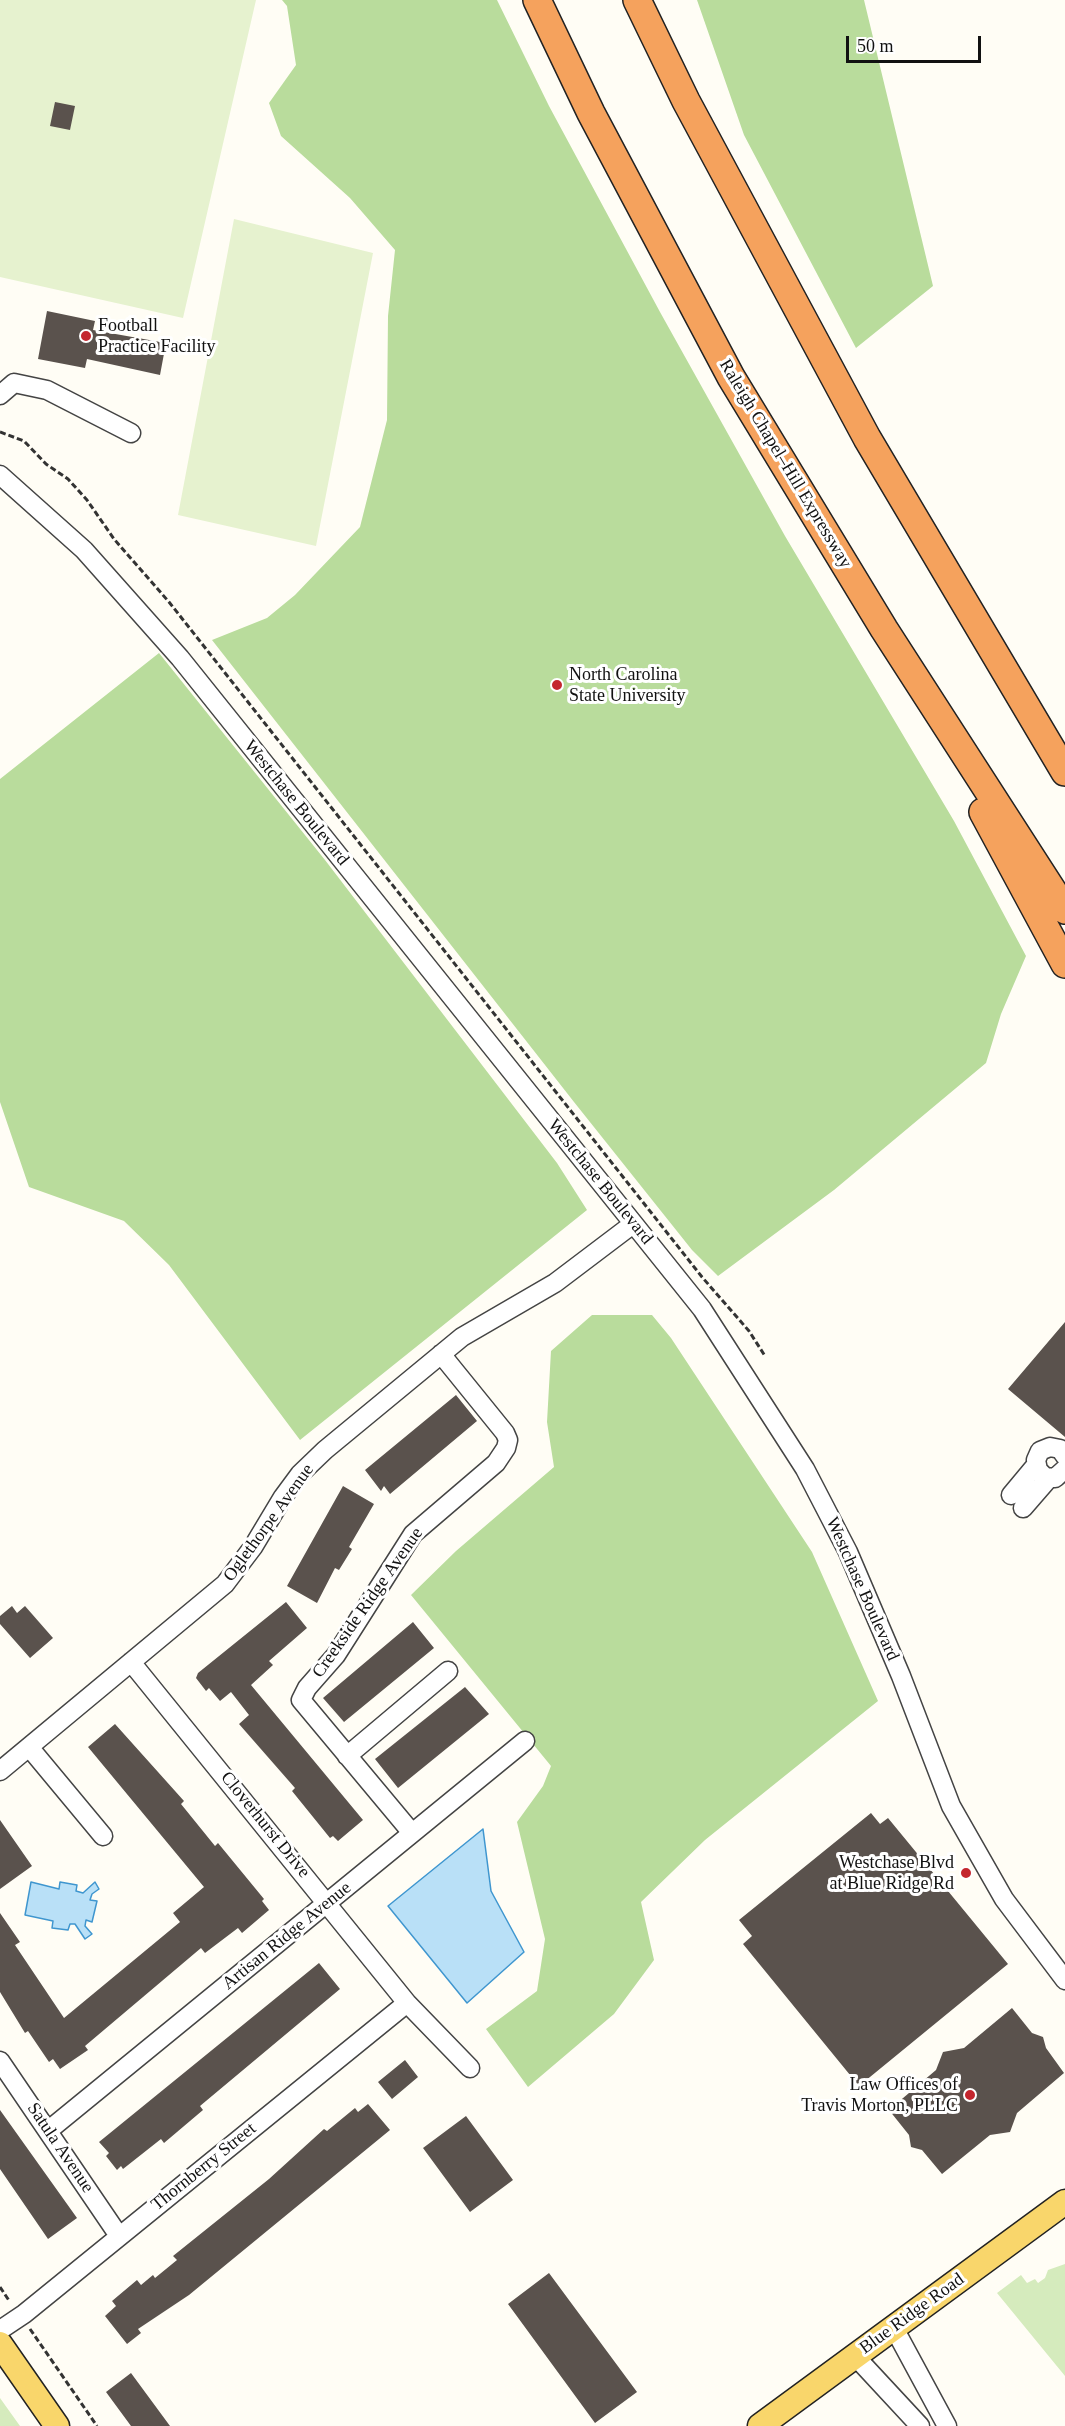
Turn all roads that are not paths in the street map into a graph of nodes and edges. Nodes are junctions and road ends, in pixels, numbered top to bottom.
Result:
1 (537, 0) edge
2 (637, 0) edge
3 (0, 396) edge
4 (131, 432) dead end
5 (0, 475) edge
6 (884, 629) junction
7 (1065, 772) edge
8 (1065, 910) edge
9 (1065, 964) edge
10 (633, 1224) junction
11 (441, 1354) junction
12 (1065, 1456) edge
13 (1050, 1471) edge
14 (1017, 1502) dead end
15 (131, 1662) junction
16 (448, 1671) dead end
17 (525, 1741) dead end
18 (29, 1747) junction
19 (347, 1755) junction
20 (0, 1771) edge
21 (412, 1833) junction
22 (103, 1836) dead end
23 (329, 1903) junction
24 (1065, 1980) edge
25 (407, 2003) junction
26 (0, 2061) edge
27 (470, 2068) dead end
28 (49, 2130) junction
29 (1065, 2202) edge
30 (119, 2236) junction
31 (894, 2328) junction
32 (0, 2330) edge
33 (0, 2344) edge
34 (855, 2356) junction
35 (57, 2426) edge
36 (760, 2426) edge
37 (920, 2426) edge
38 (947, 2426) edge

1 - 6 highway, Raleigh Chapel–Hill Expressway
2 - 7 highway
3 - 4 street
5 - 10 street, Westchase Boulevard
6 - 8 highway, Raleigh Chapel–Hill Expressway
6 - 9 highway
10 - 11 street, Oglethorpe Avenue
10 - 24 street, Westchase Boulevard
11 - 15 street, Oglethorpe Avenue
11 - 19 street, Creekside Ridge Avenue
12 - 13 street
13 - 14 street
15 - 18 street, Oglethorpe Avenue
15 - 23 street, Cloverhurst Drive
16 - 19 street
17 - 21 street, Artisan Ridge Avenue
18 - 20 street, Oglethorpe Avenue
18 - 22 street
19 - 21 street, Creekside Ridge Avenue
21 - 23 street, Artisan Ridge Avenue
23 - 25 street, Cloverhurst Drive
23 - 28 street, Artisan Ridge Avenue
25 - 27 street, Cloverhurst Drive
25 - 30 street, Thornberry Street
26 - 28 street, Satula Avenue
28 - 30 street, Satula Avenue
29 - 31 main road, Blue Ridge Road
30 - 32 street, Thornberry Street
31 - 34 main road, Blue Ridge Road
31 - 38 street
33 - 35 main road
34 - 36 main road, Blue Ridge Road
34 - 37 street

